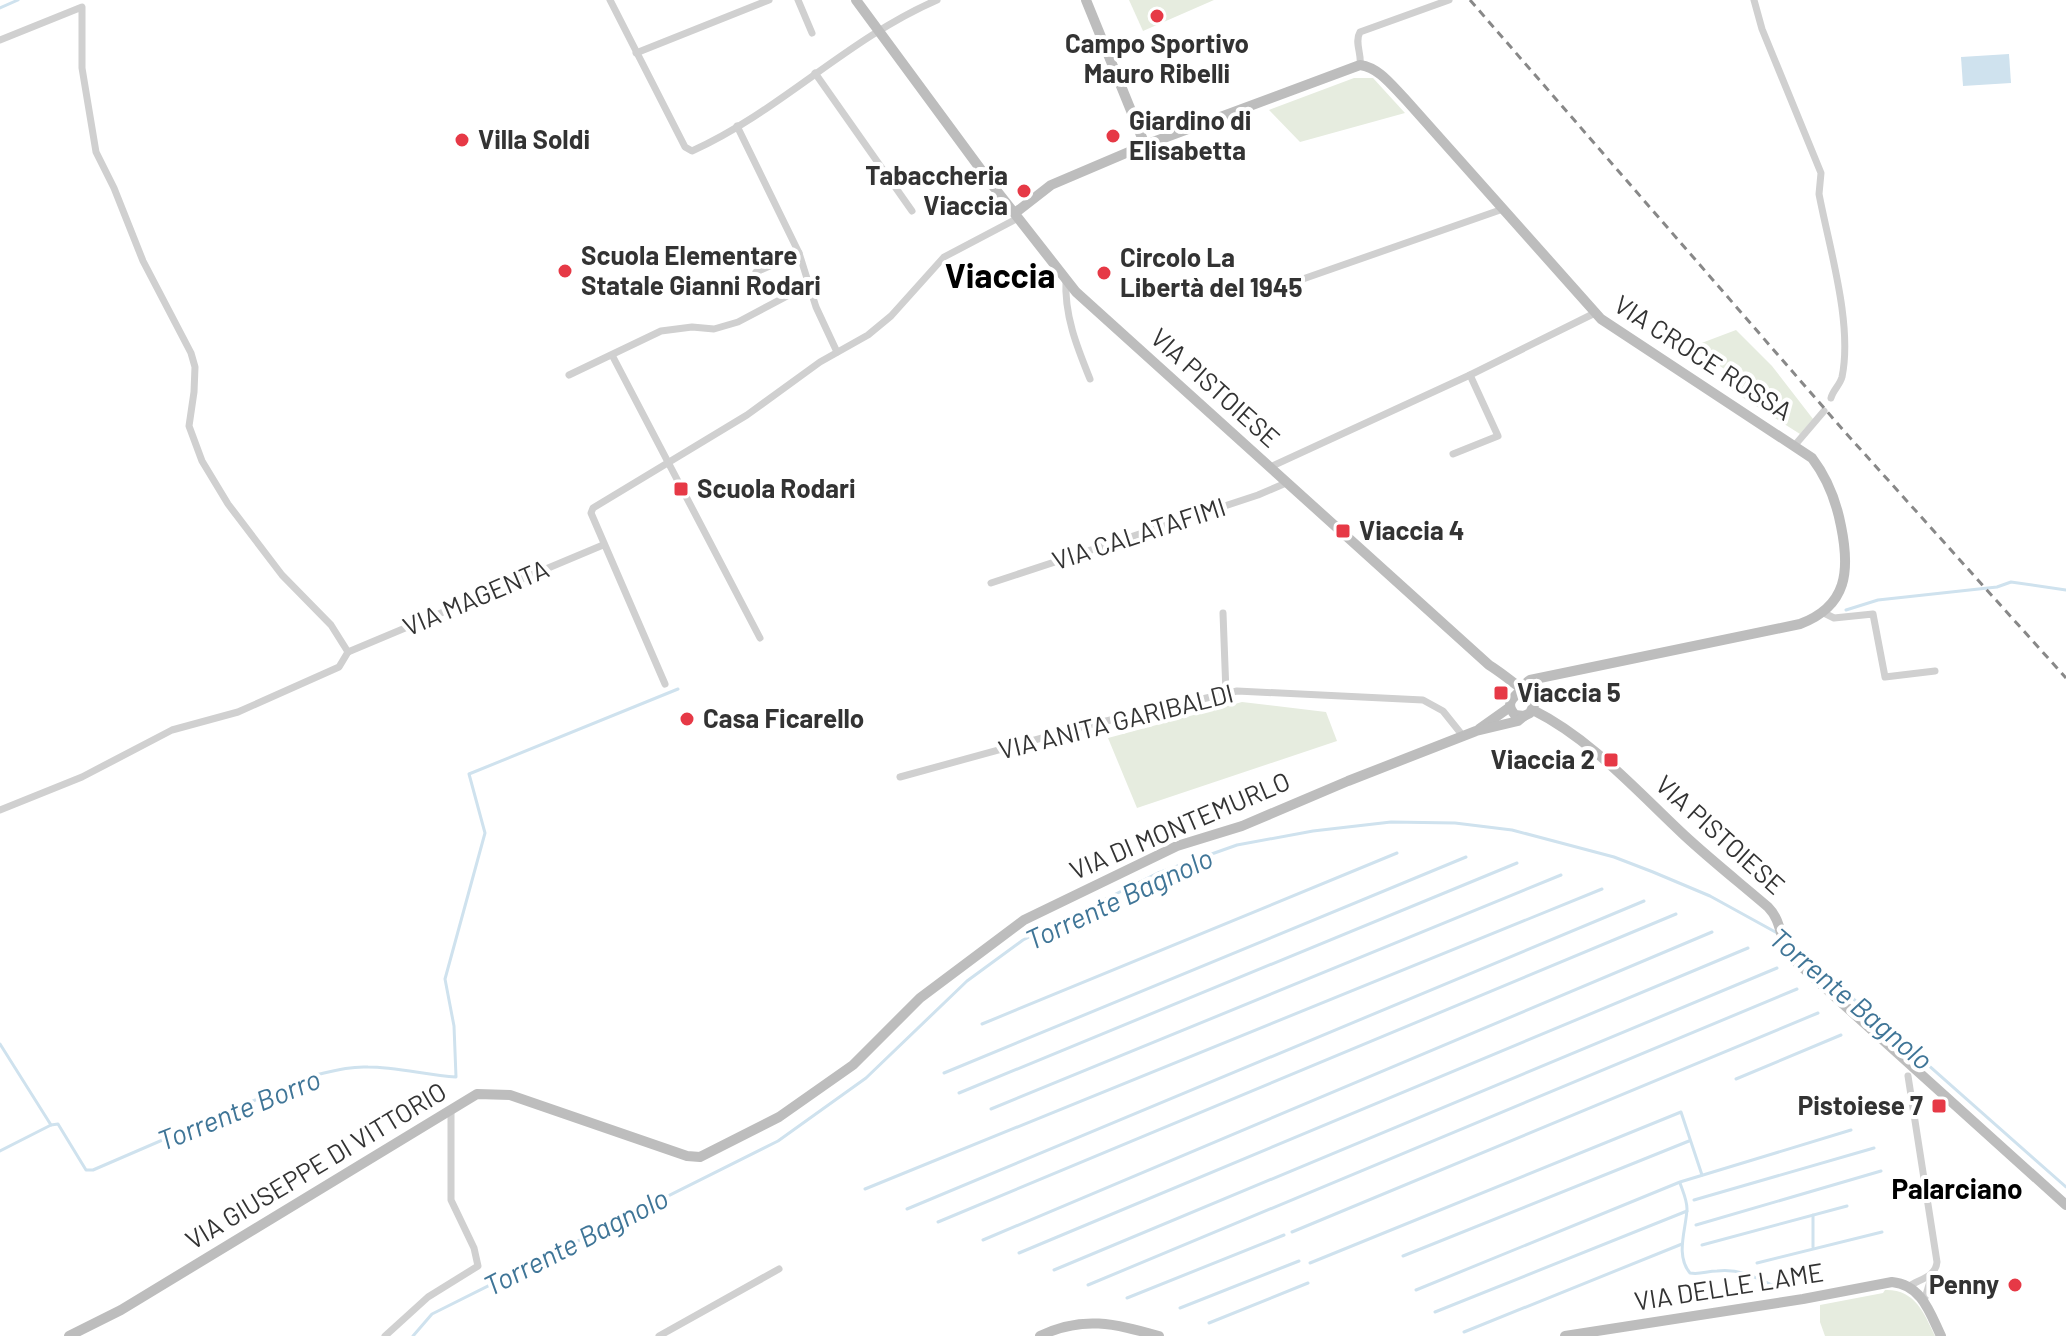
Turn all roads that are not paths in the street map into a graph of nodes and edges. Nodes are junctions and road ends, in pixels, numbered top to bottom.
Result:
1 (610, 0) edge
2 (769, 0) edge
3 (798, 0) edge
4 (856, 0) edge
5 (937, 0) edge
6 (1086, 0) edge
7 (1449, 0) edge
8 (1754, 0) edge
9 (878, 30) junction
10 (812, 33) dead end
11 (0, 40) edge
12 (636, 53) junction
13 (1360, 65) junction
14 (815, 73) junction
15 (737, 126) junction
16 (1145, 145) junction
17 (1503, 209) junction
18 (912, 211) dead end
19 (1016, 216) junction
20 (799, 253) junction
21 (756, 272) dead end
22 (1066, 279) junction
23 (808, 285) junction
24 (1280, 287) dead end
25 (1595, 313) junction
26 (837, 352) junction
27 (612, 355) junction
28 (569, 375) dead end
29 (1470, 375) junction
30 (1090, 379) dead end
31 (1831, 398) dead end
32 (1824, 411) dead end
33 (1795, 445) junction
34 (1453, 454) dead end
35 (670, 462) junction
36 (1270, 467) junction
37 (1286, 483) junction
38 (603, 545) junction
39 (991, 583) dead end
40 (1822, 612) junction
41 (1223, 613) dead end
42 (760, 638) dead end
43 (348, 652) junction
44 (1935, 671) dead end
45 (1558, 675) junction
46 (665, 684) dead end
47 (1226, 693) junction
48 (1532, 696) junction
49 (1514, 698) junction
50 (1528, 713) junction
51 (1476, 731) junction
52 (1463, 736) junction
53 (900, 777) dead end
54 (0, 810) edge
55 (1908, 1076) dead end
56 (451, 1109) junction
57 (687, 1156) joint
58 (2066, 1205) edge
59 (779, 1269) dead end
60 (1932, 1275) junction
61 (1904, 1285) junction
62 (1924, 1301) junction
63 (1105, 1323) junction
64 (69, 1336) edge
65 (385, 1336) edge
66 (659, 1336) edge
67 (1040, 1336) edge
68 (1111, 1336) edge
69 (1159, 1336) edge
70 (1565, 1336) edge
71 (1941, 1336) edge

1 - 12 street
2 - 12 street
3 - 10 street
4 - 9 street, VIA PISTOIESE
5 - 9 street
6 - 16 street
7 - 13 street
8 - 31 street
9 - 14 street
9 - 19 street, VIA PISTOIESE
11 - 43 street
12 - 15 street
13 - 16 street
13 - 17 street, VIA CROCE ROSSA
14 - 15 street
14 - 18 street
15 - 20 street
16 - 19 street
17 - 24 street
17 - 25 street, VIA CROCE ROSSA
19 - 22 street, VIA PISTOIESE
19 - 26 street
20 - 21 street
20 - 23 street
22 - 30 street
22 - 36 street, VIA PISTOIESE
23 - 26 street
23 - 27 street
25 - 29 street
25 - 33 street, VIA CROCE ROSSA
26 - 35 street
27 - 28 street
27 - 35 street
29 - 34 street
29 - 36 street
32 - 33 street
33 - 40 street, VIA CROCE ROSSA
35 - 38 street
35 - 42 street
36 - 37 street, VIA PISTOIESE
37 - 39 street, VIA CALATAFIMI
37 - 49 street, VIA PISTOIESE
38 - 43 street, VIA MAGENTA
38 - 46 street
40 - 44 street
40 - 45 street
41 - 47 street
43 - 54 street, VIA MAGENTA
45 - 48 street
45 - 49 street, VIA DI MONTEMURLO
47 - 52 street, VIA ANITA GARIBALDI
47 - 53 street, VIA ANITA GARIBALDI
48 - 49 street, VIA PISTOIESE
48 - 50 street
49 - 50 street, VIA PISTOIESE
49 - 51 street, VIA DI MONTEMURLO
50 - 51 street, VIA DI MONTEMURLO
50 - 58 street, VIA PISTOIESE
51 - 52 street, VIA DI MONTEMURLO
52 - 57 street, VIA DI MONTEMURLO
55 - 60 street
56 - 57 street, VIA GIUSEPPE DI VITTORIO
56 - 64 street, VIA GIUSEPPE DI VITTORIO
56 - 65 street
59 - 66 street
60 - 61 street, VIA DELLE LAME
60 - 62 street
61 - 62 street
61 - 70 street, VIA DELLE LAME
62 - 71 street
63 - 67 street
63 - 68 street
63 - 69 street

